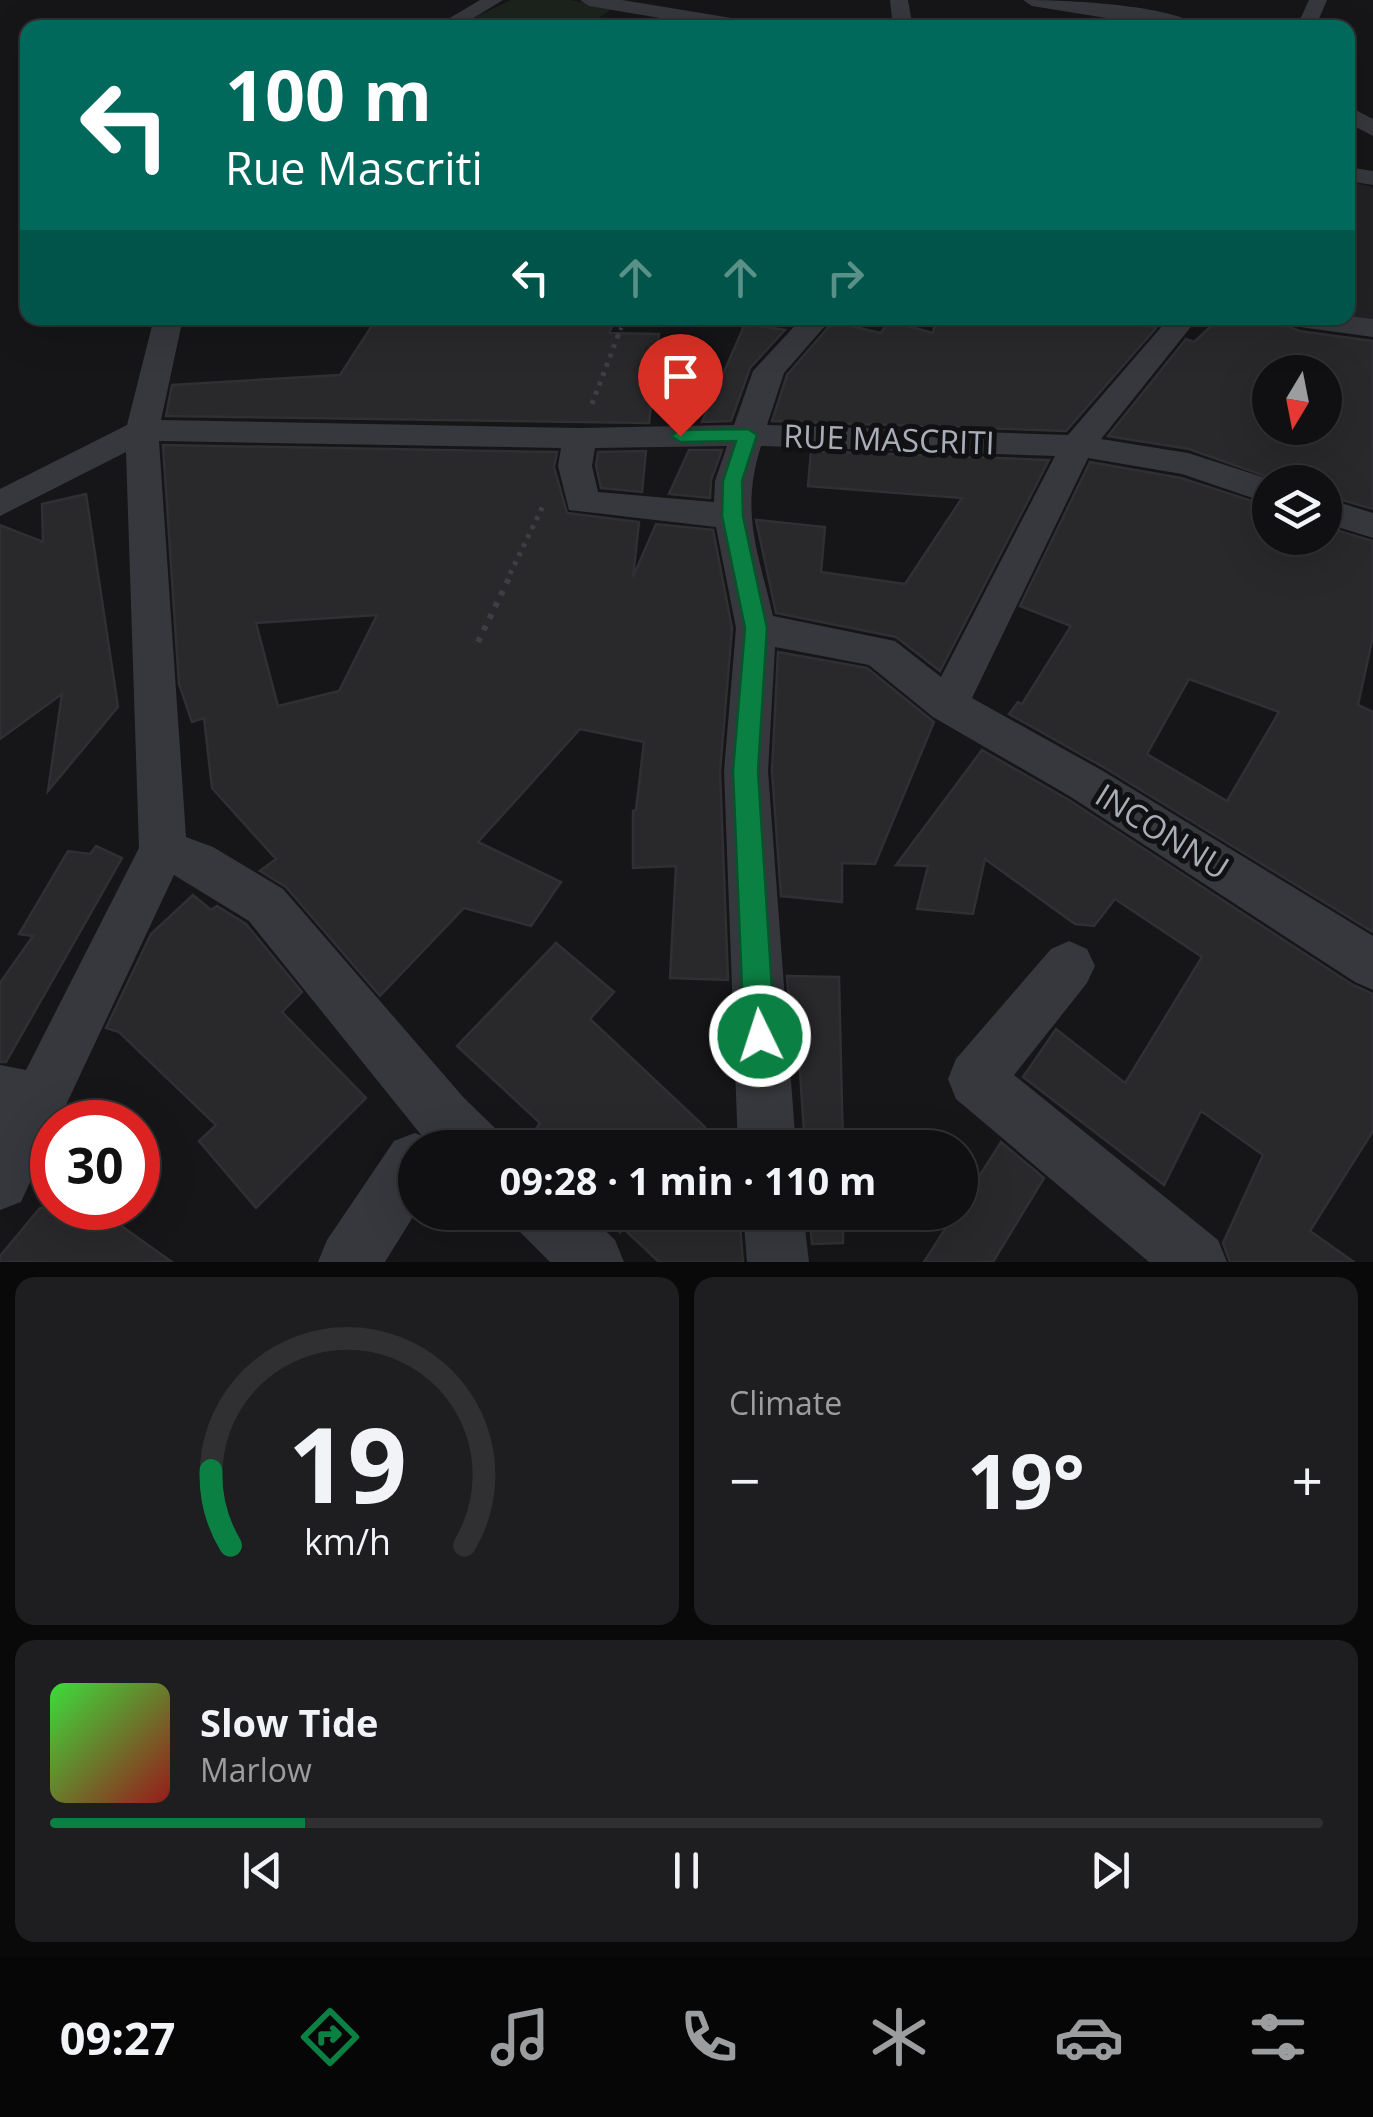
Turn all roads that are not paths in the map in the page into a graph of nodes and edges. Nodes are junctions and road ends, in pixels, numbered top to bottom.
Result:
1 (494, 0) edge
2 (589, 0) edge
3 (1032, 0) edge
4 (457, 20) edge
5 (708, 20) edge
6 (1159, 20) edge
7 (166, 325) edge
8 (812, 325) edge
9 (1178, 325) edge
10 (142, 430) junction
11 (748, 435) junction
12 (1077, 446) junction
13 (577, 452) junction
14 (1252, 486) edge
15 (0, 504) edge
16 (732, 516) junction
17 (1342, 516) edge
18 (1373, 526) edge
19 (756, 628) junction
20 (948, 705) junction
21 (163, 850) junction
22 (1070, 966) dead end
23 (1373, 966) edge
24 (19, 1096) edge
25 (430, 1130) edge
26 (766, 1130) edge
27 (0, 1181) edge
28 (398, 1198) edge
29 (560, 1230) edge
30 (775, 1230) edge
31 (349, 1262) edge
32 (592, 1262) edge
33 (778, 1262) edge
34 (1196, 1262) edge

1 - 4 street
2 - 5 street
3 - 6 street
7 - 10 street
8 - 11 street
9 - 12 street
10 - 13 street, RUE MASCRITI
10 - 15 street
10 - 21 street
11 - 12 street, RUE MASCRITI
11 - 13 street, RUE MASCRITI
11 - 16 street
12 - 14 street, RUE MASCRITI
12 - 20 street
13 - 16 street
16 - 19 street
17 - 18 street
19 - 20 street, INCONNU
19 - 26 street
20 - 23 street, INCONNU
21 - 24 street
21 - 25 street
22 - 34 street
24 - 27 street
28 - 31 street
29 - 32 street
30 - 33 street

